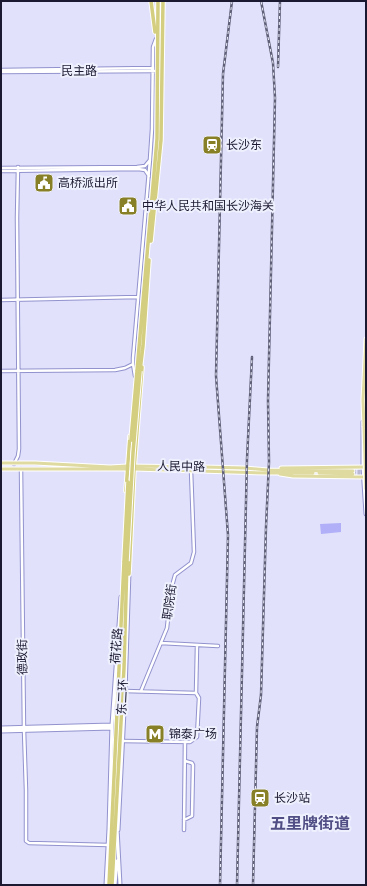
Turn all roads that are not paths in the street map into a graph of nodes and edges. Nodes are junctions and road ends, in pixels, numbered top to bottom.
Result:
1 (151, 1) edge
2 (158, 1) edge
3 (163, 1) edge
4 (156, 28) junction
5 (154, 70) junction
6 (1, 71) edge
7 (150, 159) junction
8 (18, 167) junction
9 (1, 168) edge
10 (1, 171) edge
11 (17, 171) junction
12 (149, 177) junction
13 (139, 297) junction
14 (1, 300) edge
15 (17, 300) junction
16 (366, 339) edge
17 (141, 354) junction
18 (133, 364) junction
19 (18, 370) junction
20 (1, 371) edge
21 (135, 376) junction
22 (363, 419) junction
23 (1, 464) edge
24 (14, 464) junction
25 (127, 467) junction
26 (135, 467) junction
27 (364, 467) edge
28 (1, 468) edge
29 (21, 468) junction
30 (191, 470) junction
31 (267, 471) junction
32 (353, 472) tunnel mouth
33 (365, 477) edge
34 (366, 488) edge
35 (366, 514) edge
36 (126, 561) junction
37 (123, 566) junction
38 (129, 568) junction
39 (123, 586) junction
40 (127, 589) junction
41 (161, 643) junction
42 (197, 646) junction
43 (218, 646) dead end
44 (125, 691) junction
45 (142, 691) junction
46 (196, 693) junction
47 (117, 714) junction
48 (112, 718) junction
49 (112, 726) junction
50 (1, 728) edge
51 (24, 728) junction
52 (1, 731) edge
53 (112, 735) junction
54 (116, 740) junction
55 (123, 741) junction
56 (185, 742) junction
57 (185, 761) junction
58 (114, 816) junction
59 (184, 820) junction
60 (184, 830) dead end
61 (113, 831) junction
62 (108, 845) junction
63 (117, 867) junction
64 (111, 885) edge
65 (120, 885) edge

1 - 4 highway
2 - 4 highway
3 - 17 highway
4 - 5 highway
5 - 6 street, 民主路
5 - 7 street
5 - 17 highway
7 - 8 street
7 - 12 street
8 - 9 street
8 - 11 street
10 - 11 street
11 - 12 street
11 - 15 street
12 - 13 street
13 - 15 street
13 - 18 street
14 - 15 street
15 - 19 street
16 - 22 main road
17 - 21 highway
17 - 26 highway
17 - 36 highway, bridge
18 - 19 street
18 - 21 street
19 - 20 street
19 - 24 street
21 - 25 highway
22 - 27 main road
22 - 34 main road, bridge
23 - 24 main road, 人民中路
24 - 25 main road, 人民中路
25 - 26 main road, 人民中路
25 - 29 main road, 人民中路
25 - 37 highway
26 - 30 main road, 人民中路
26 - 31 main road, 人民中路
26 - 38 highway
27 - 31 main road
27 - 33 main road
28 - 29 main road, 人民中路
29 - 51 street, 德政街
30 - 31 main road, 人民中路
30 - 41 street, 职院街
31 - 32 main road, 人民中路
31 - 33 main road
33 - 35 main road
36 - 39 highway, 东二环
36 - 40 highway, 东二环
37 - 39 highway
37 - 48 main road, 荷花路
38 - 40 highway
38 - 44 main road
39 - 47 highway, 东二环
40 - 58 highway, 东二环
41 - 42 street
41 - 45 street, 职院街
42 - 43 street
42 - 46 street
44 - 45 street
44 - 55 main road
45 - 46 street
46 - 56 street
47 - 48 main road
47 - 54 highway, 东二环
48 - 49 main road, 荷花路
49 - 51 main road
49 - 53 main road, 荷花路
50 - 51 main road
51 - 52 main road
51 - 62 street, 德政街
53 - 54 main road
53 - 61 main road, 荷花路
54 - 58 highway, 东二环
55 - 56 street
55 - 61 main road
56 - 57 street
57 - 59 street
57 - 59 street
58 - 61 highway, 东二环
58 - 61 main road
59 - 60 street
61 - 62 main road
61 - 63 main road
61 - 64 highway, 东二环
62 - 64 main road
63 - 64 main road
63 - 64 main road
63 - 65 main road

